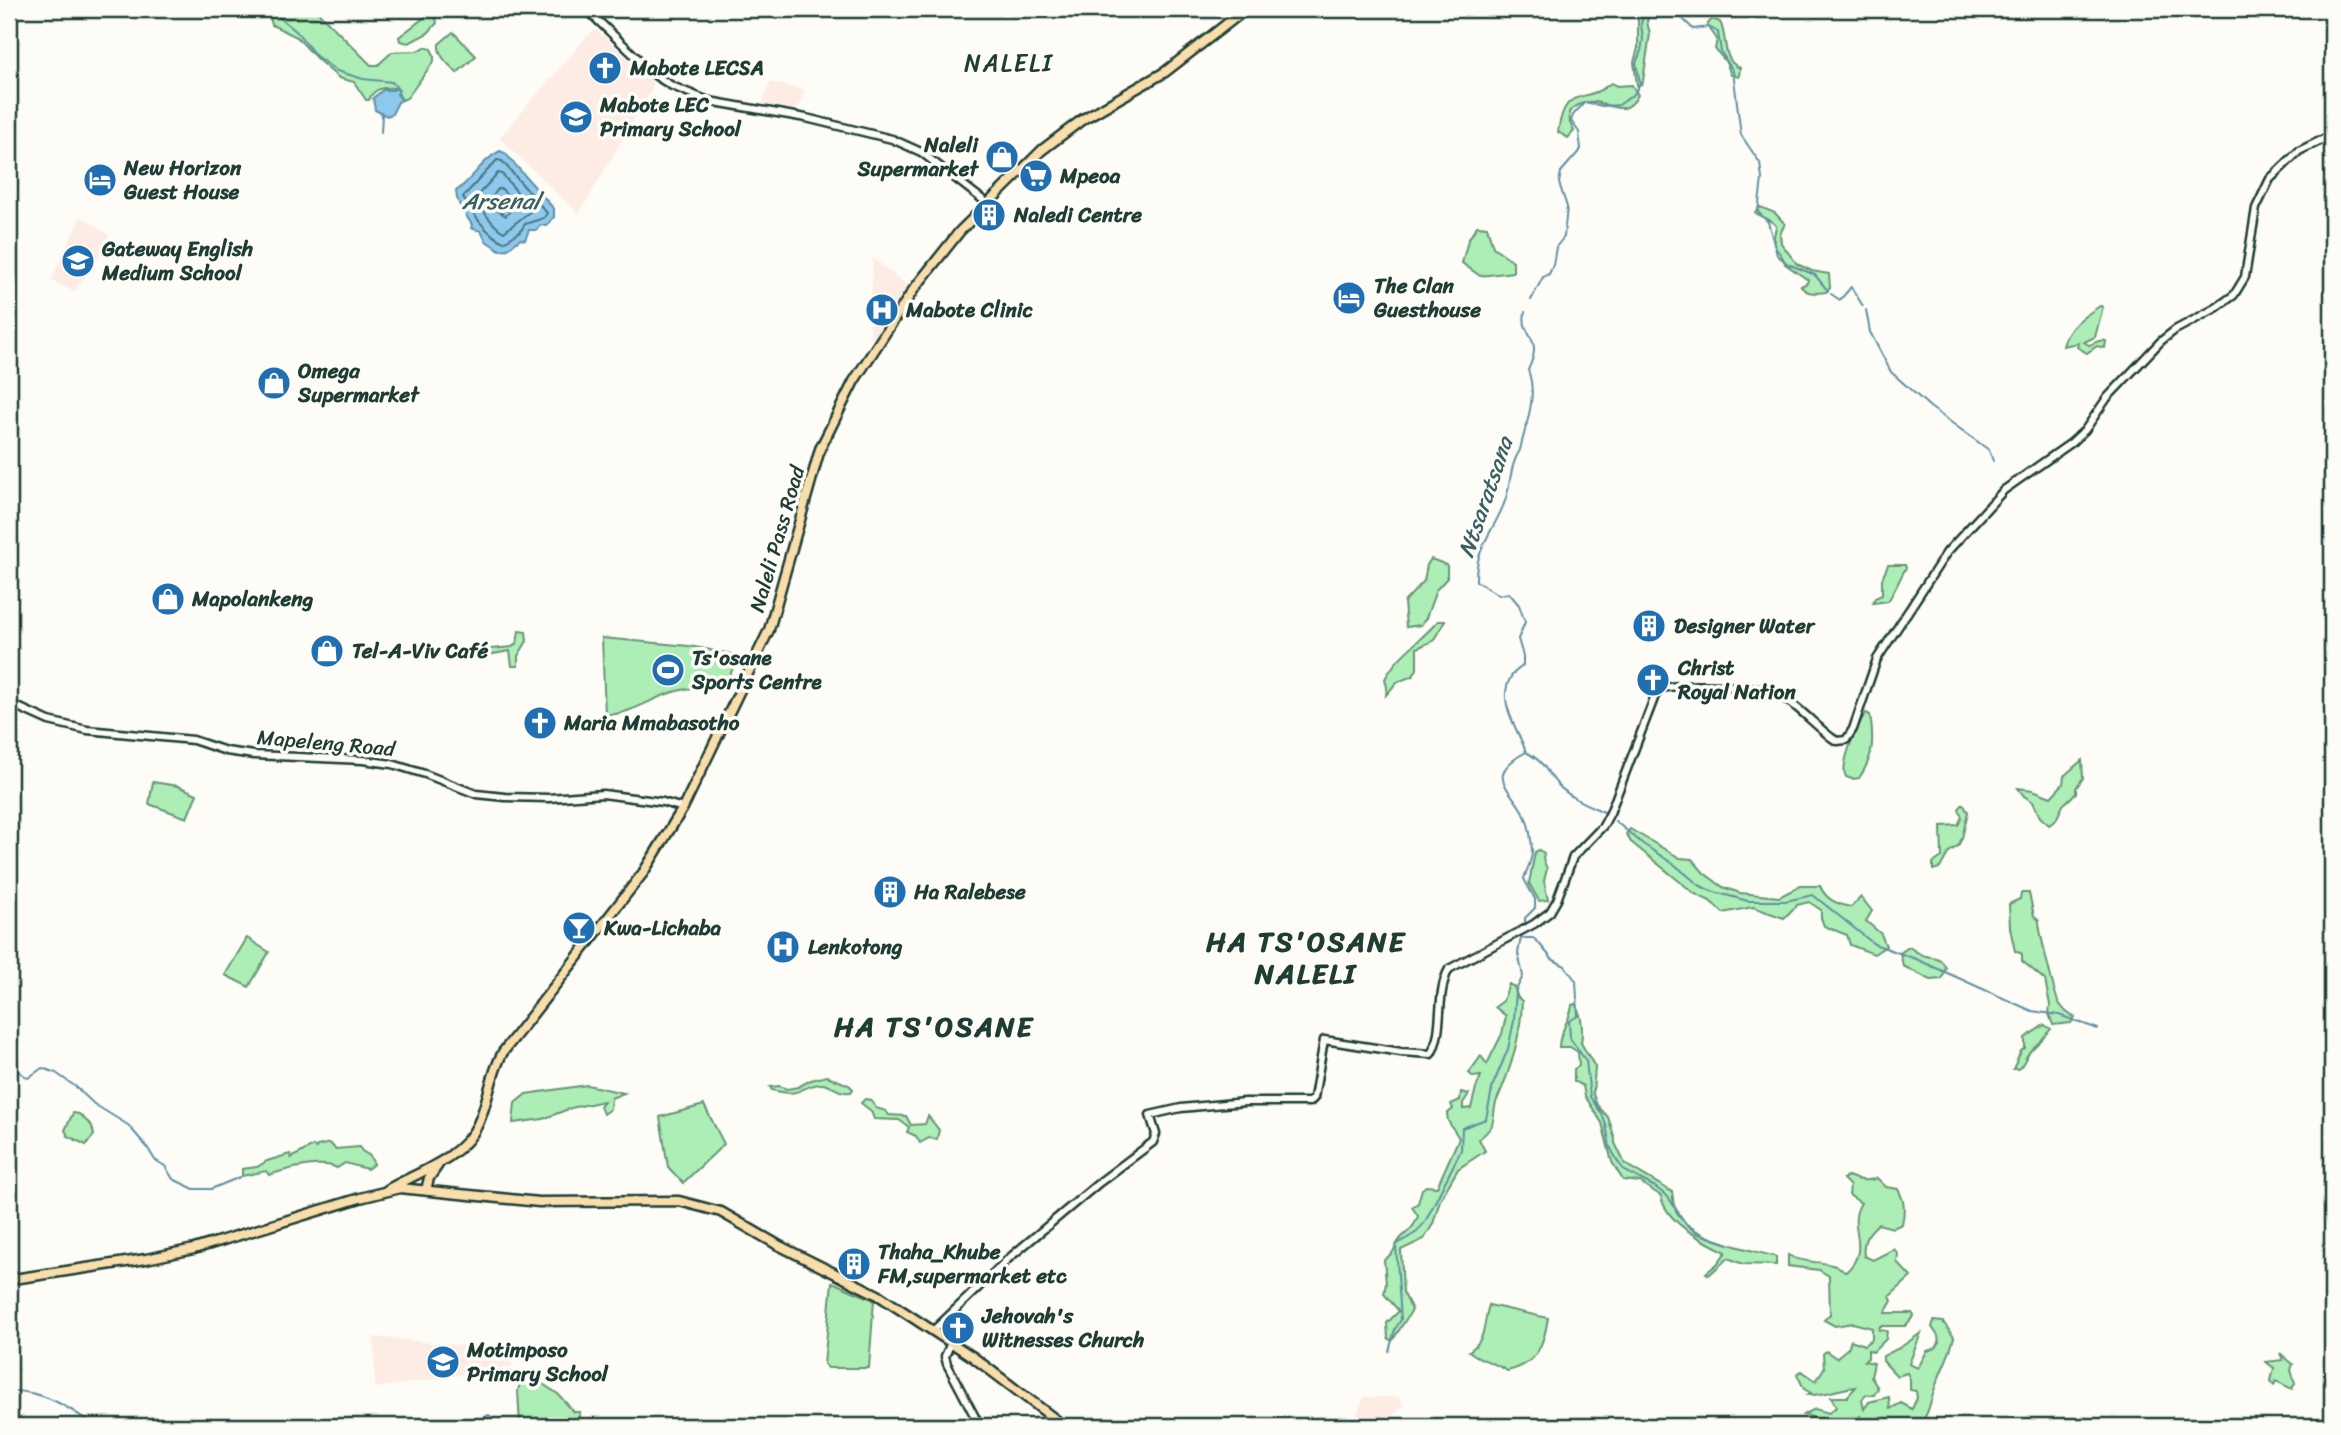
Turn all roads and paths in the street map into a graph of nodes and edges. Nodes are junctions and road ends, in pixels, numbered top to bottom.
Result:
1 (586, 9) edge
2 (1246, 9) edge
3 (2332, 135) edge
4 (987, 203) junction
5 (9, 703) edge
6 (683, 808) junction
7 (440, 1163) junction
8 (427, 1170) junction
9 (387, 1190) junction
10 (421, 1190) junction
11 (9, 1278) edge
12 (934, 1330) junction
13 (948, 1340) junction
14 (982, 1426) edge
15 (1064, 1426) edge

1 - 4 street
2 - 4 main road, Naleli Pass Road
3 - 12 street
4 - 6 main road, Naleli Pass Road
5 - 6 street, Mapeleng Road
6 - 7 main road, Naleli Pass Road
7 - 8 main road
7 - 10 main road
8 - 9 main road
8 - 10 main road
9 - 10 main road
9 - 11 main road
10 - 12 main road
12 - 13 main road
13 - 14 street
13 - 15 main road

